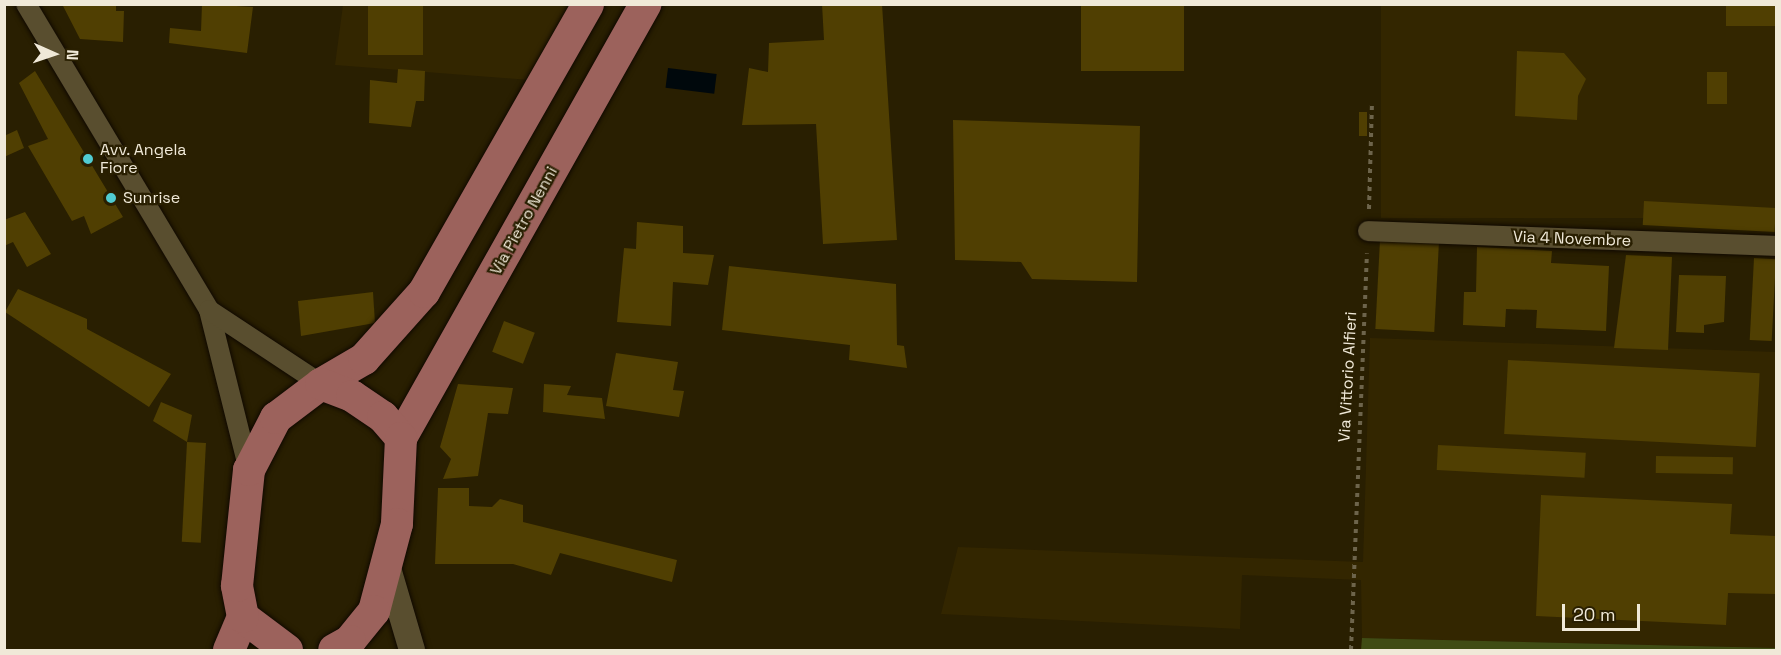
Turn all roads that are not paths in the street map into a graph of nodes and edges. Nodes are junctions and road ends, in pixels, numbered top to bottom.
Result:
1 (26, 4) edge
2 (588, 4) edge
3 (646, 4) edge
4 (1368, 231) road end
5 (1776, 246) edge
6 (209, 310) junction
7 (321, 384) junction
8 (401, 438) junction
9 (249, 470) junction
10 (387, 565) junction
11 (243, 617) junction
12 (229, 651) edge
13 (287, 651) edge
14 (334, 651) edge
15 (412, 651) edge

1 - 6 street
2 - 7 main road
3 - 8 main road, Via Pietro Nenni
4 - 5 street, Via 4 Novembre
6 - 7 street
6 - 9 street
7 - 8 main road
7 - 9 main road
8 - 10 main road
9 - 11 main road
10 - 14 main road
10 - 15 street
11 - 12 main road
11 - 13 main road

